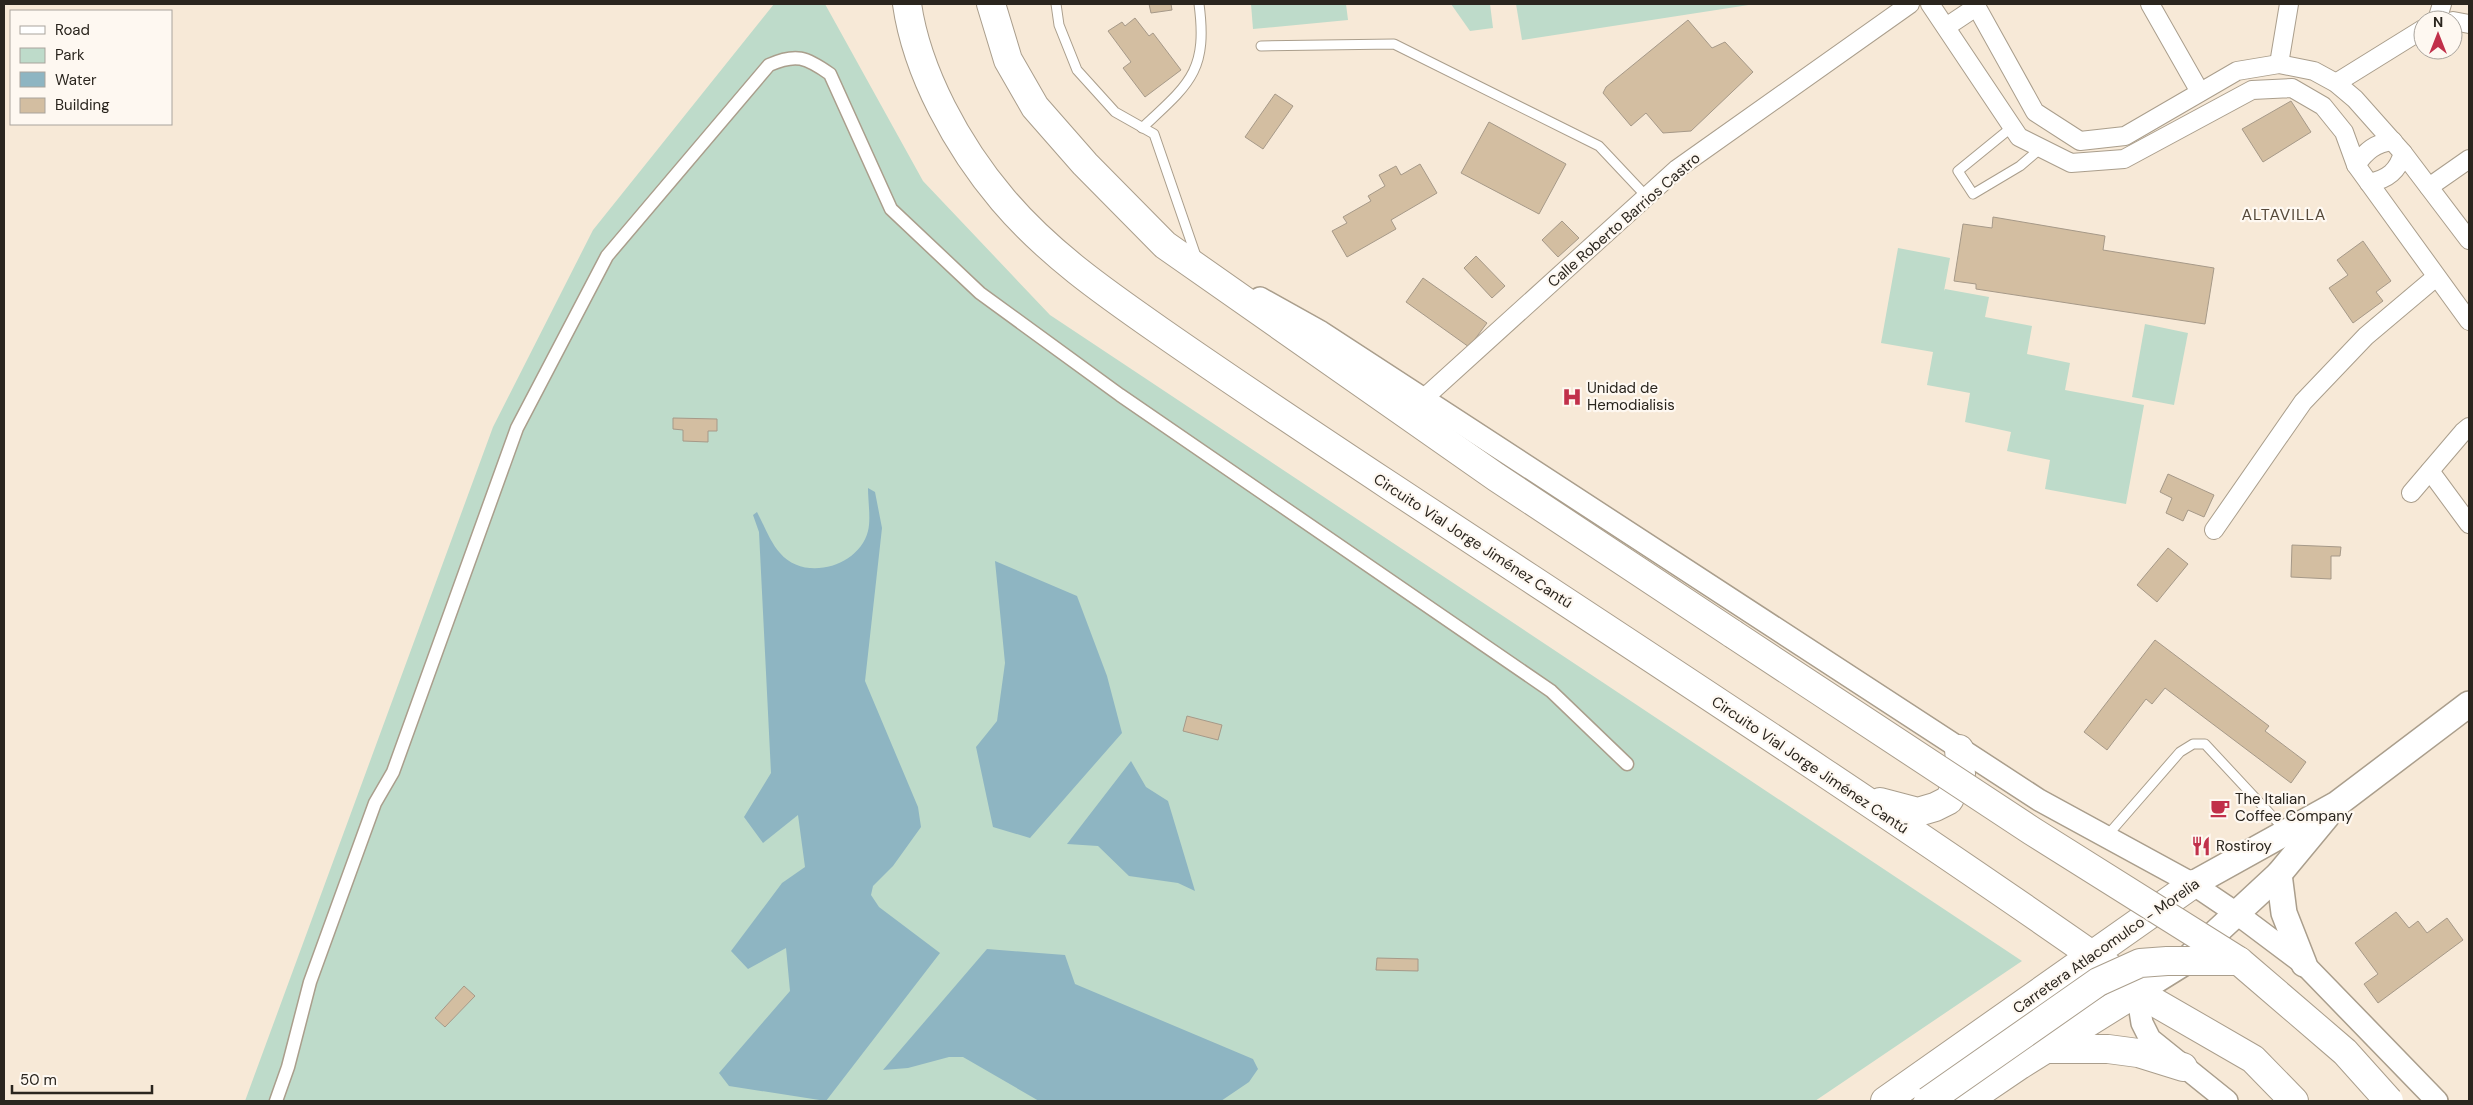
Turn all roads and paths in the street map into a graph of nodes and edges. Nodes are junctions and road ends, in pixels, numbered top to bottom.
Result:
1 (907, 4) edge
2 (991, 4) edge
3 (1056, 4) edge
4 (1198, 4) edge
5 (1910, 4) edge
6 (1930, 4) edge
7 (2150, 4) edge
8 (2289, 4) edge
9 (1976, 5) edge
10 (1946, 28) junction
11 (2413, 35) edge
12 (1261, 46) dead end
13 (2279, 64) junction
14 (2336, 83) junction
15 (2200, 92) junction
16 (2012, 126) junction
17 (1142, 128) junction
18 (2398, 147) junction
19 (2041, 148) junction
20 (2469, 160) edge
21 (2356, 165) junction
22 (2369, 183) junction
23 (2429, 188) junction
24 (1647, 197) junction
25 (2469, 240) edge
26 (1165, 245) junction
27 (1199, 264) junction
28 (2436, 277) junction
29 (2469, 321) edge
30 (1423, 399) junction
31 (2469, 427) edge
32 (2430, 471) junction
33 (2412, 493) dead end
34 (2469, 524) edge
35 (2214, 530) dead end
36 (2469, 704) edge
37 (1959, 749) junction
38 (1627, 764) dead end
39 (1855, 794) junction
40 (2337, 804) junction
41 (2286, 832) junction
42 (2106, 837) junction
43 (2279, 874) junction
44 (2193, 884) junction
45 (2236, 913) junction
46 (2091, 955) junction
47 (2239, 961) junction
48 (2304, 964) junction
49 (2137, 992) junction
50 (2048, 1048) junction
51 (2183, 1067) junction
52 (276, 1101) edge
53 (1885, 1101) edge
54 (1928, 1101) edge
55 (1967, 1101) edge
56 (2228, 1101) edge
57 (2294, 1101) edge
58 (2389, 1101) edge
59 (2436, 1101) edge

1 - 39 main road, Circuito Vial Jorge Jiménez Cantú
2 - 26 main road
3 - 17 lane
4 - 17 lane
5 - 24 street, Calle Roberto Barrios Castro
6 - 10 street
7 - 15 street
8 - 13 street
9 - 10 street
9 - 15 street
10 - 16 street
11 - 14 street
12 - 24 lane
13 - 14 street
13 - 15 street
14 - 18 street
16 - 19 street
16 - 19 lane
17 - 27 lane
18 - 21 street
18 - 22 street
18 - 23 street
19 - 21 street
20 - 23 street
21 - 22 street
22 - 28 street
23 - 25 street
24 - 30 street, Calle Roberto Barrios Castro
26 - 27 street
26 - 47 main road, bridge
27 - 30 street
28 - 29 street
28 - 35 street
30 - 37 street
31 - 32 street
32 - 33 street
32 - 34 street
36 - 40 main road, Carretera Atlacomulco - Morelia
37 - 39 main road
37 - 42 street
38 - 52 street
39 - 46 main road, Circuito Vial Jorge Jiménez Cantú
40 - 41 main road, Carretera Atlacomulco - Morelia
40 - 43 main road, Carretera Atlacomulco - Morelia
41 - 42 lane
41 - 44 main road, Carretera Atlacomulco - Morelia
42 - 44 street
43 - 45 main road, Carretera Atlacomulco - Morelia
43 - 48 main road
44 - 45 street
44 - 46 main road, Carretera Atlacomulco - Morelia
45 - 48 street
45 - 49 main road, Carretera Atlacomulco - Morelia
46 - 49 main road, Circuito Vial Jorge Jiménez Cantú
46 - 53 main road, Carretera Atlacomulco - Morelia
47 - 54 main road, bridge
47 - 58 main road, bridge
48 - 59 street
49 - 50 main road, Carretera Atlacomulco - Morelia
49 - 51 street
49 - 57 main road, Circuito Vial Jorge Jiménez Cantú
50 - 51 main road
50 - 55 main road, Carretera Atlacomulco - Morelia
51 - 56 street

